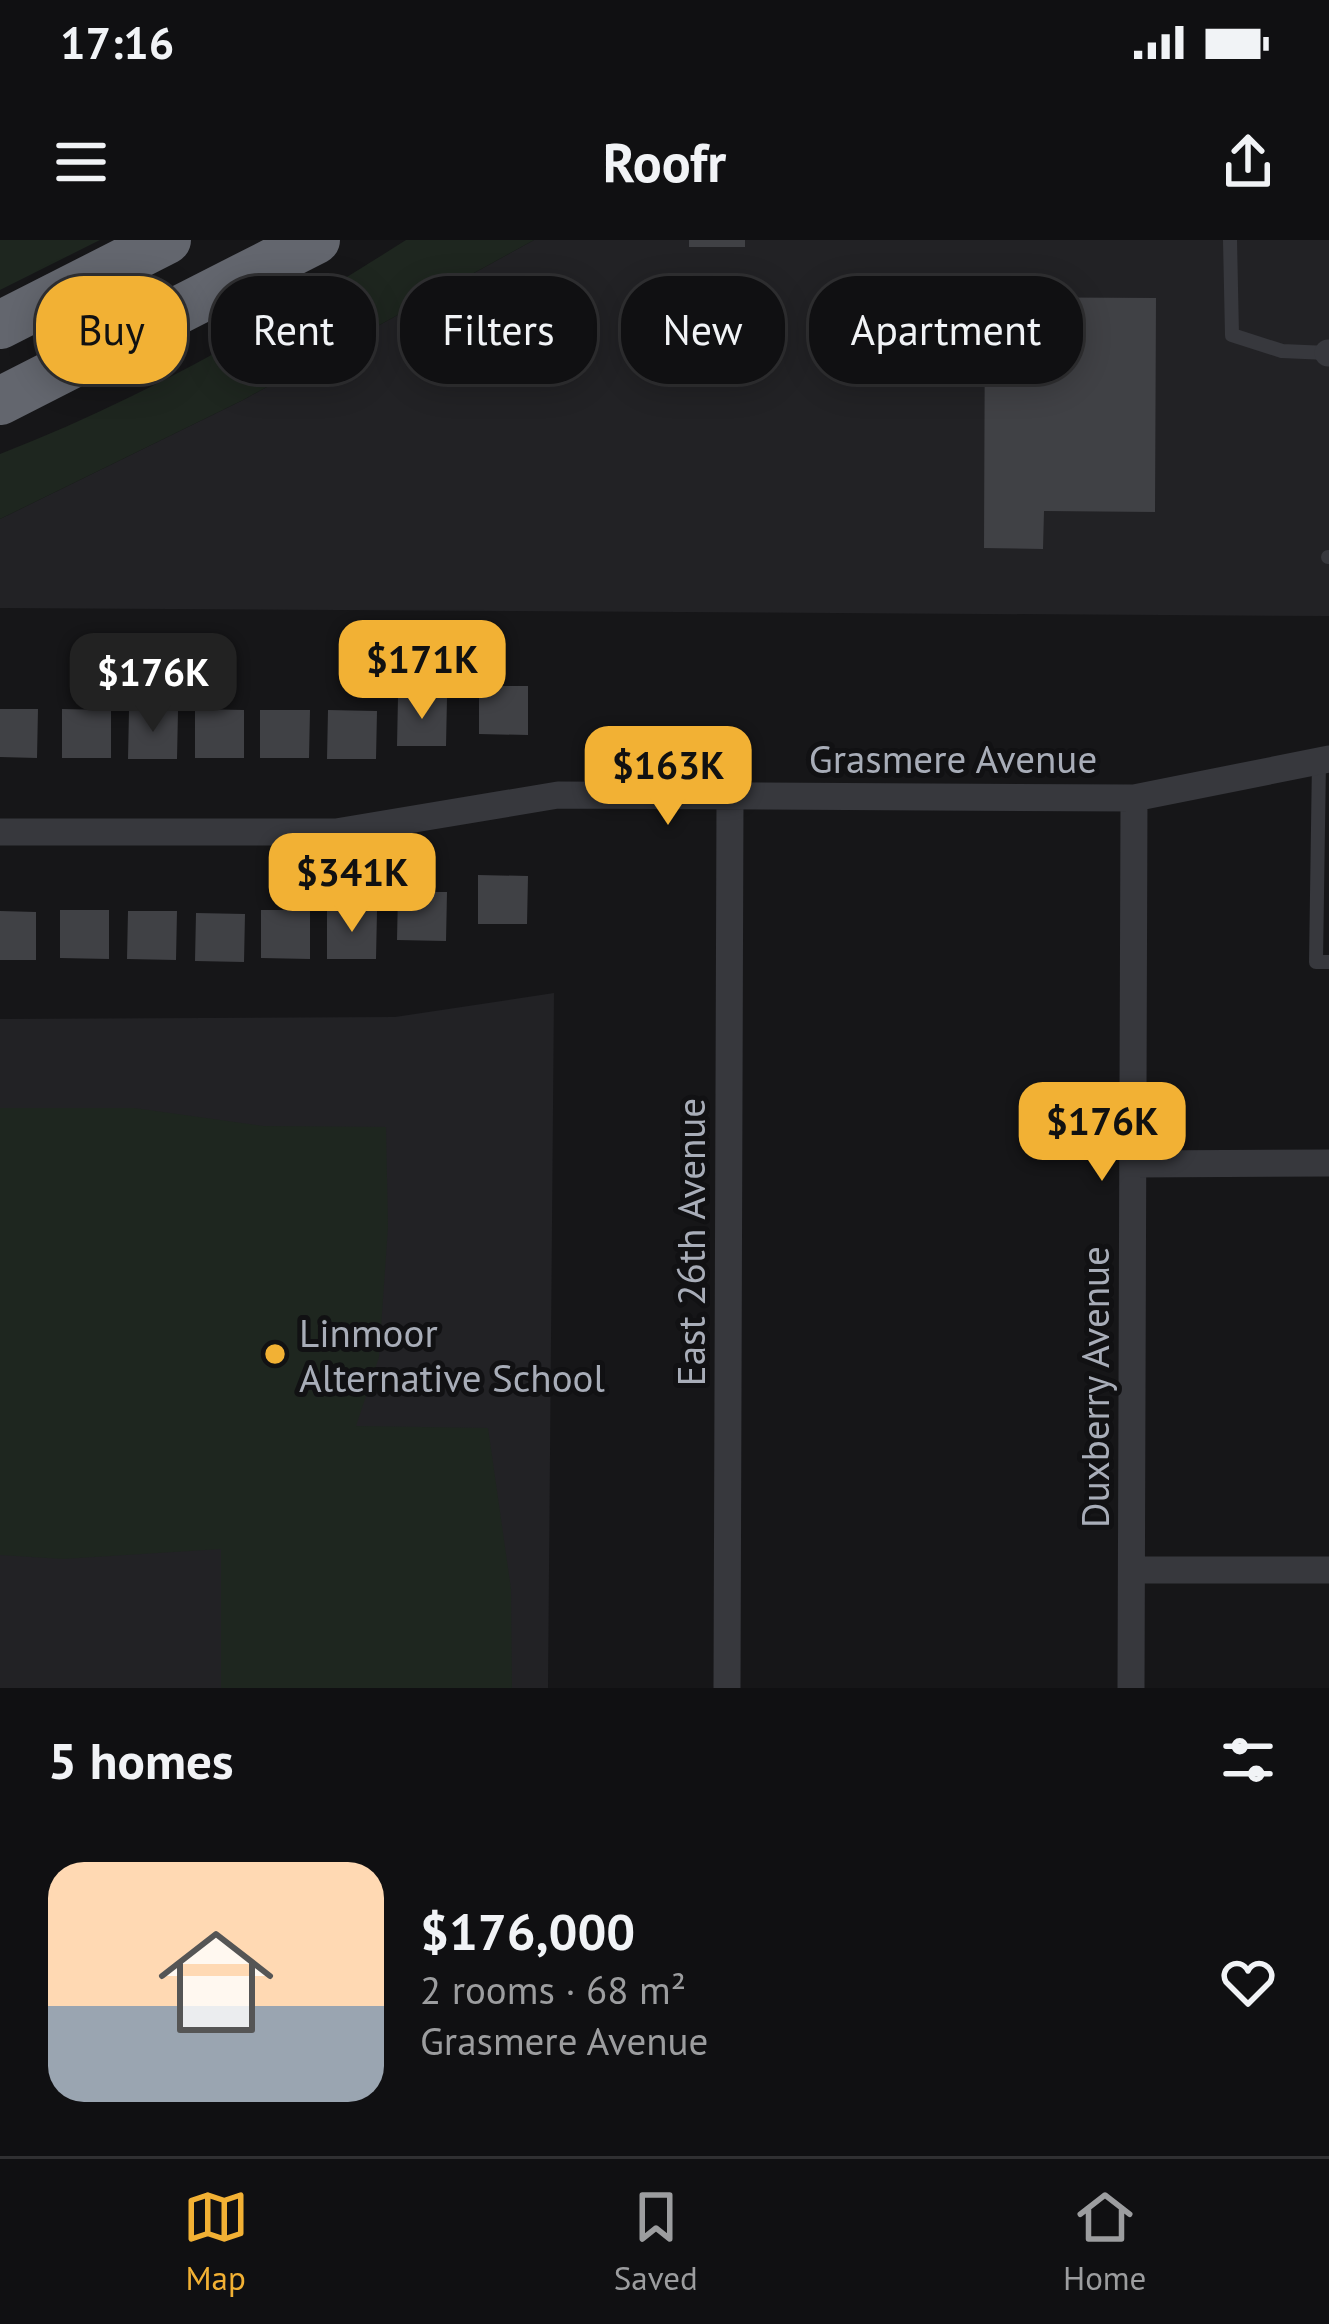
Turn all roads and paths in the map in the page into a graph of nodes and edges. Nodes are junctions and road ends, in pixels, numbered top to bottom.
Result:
1 (167, 240) edge
2 (316, 240) edge
3 (1230, 240) edge
4 (0, 325) edge
5 (1329, 353) edge
6 (0, 401) edge
7 (1324, 760) edge
8 (730, 796) junction
9 (1134, 798) junction
10 (0, 832) edge
11 (1329, 962) edge
12 (1329, 1163) edge
13 (1133, 1164) junction
14 (1132, 1570) junction
15 (1329, 1570) edge
16 (728, 1688) edge
17 (1131, 1688) edge

1 - 4 highway
2 - 6 highway
3 - 5 lane
7 - 9 street, Grasmere Avenue
7 - 11 lane
8 - 9 street, Grasmere Avenue
8 - 10 street, Grasmere Avenue
8 - 16 street, East 26th Avenue
9 - 13 street, Duxberry Avenue
12 - 13 street
13 - 14 street, Duxberry Avenue
14 - 15 street
14 - 17 street, Duxberry Avenue

